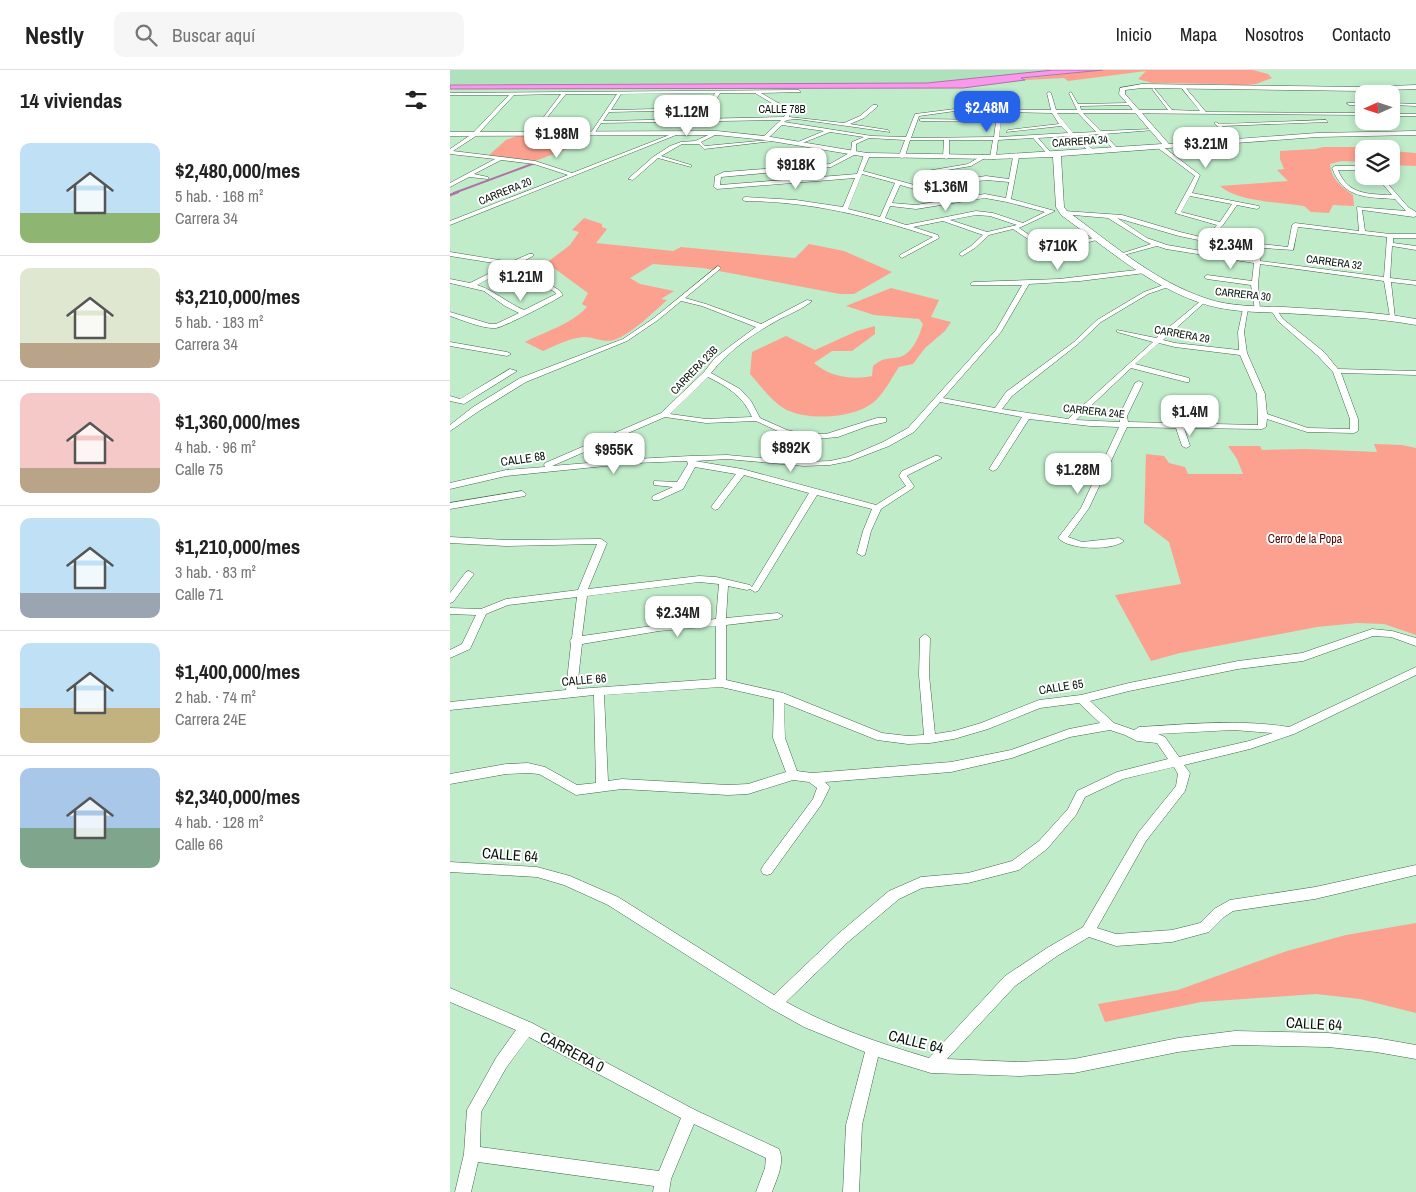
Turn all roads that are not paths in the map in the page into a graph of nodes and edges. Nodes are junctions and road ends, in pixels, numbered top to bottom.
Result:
1 (1182, 87) junction
2 (1416, 87) edge
3 (1154, 89) dead end
4 (799, 91) dead end
5 (718, 92) junction
6 (757, 92) junction
7 (1049, 93) dead end
8 (1071, 93) dead end
9 (450, 94) edge
10 (458, 94) junction
11 (512, 94) junction
12 (564, 94) junction
13 (619, 94) junction
14 (450, 101) edge
15 (1130, 104) junction
16 (1349, 104) dead end
17 (1355, 104) edge
18 (1400, 104) edge
19 (1077, 105) junction
20 (1416, 105) edge
21 (875, 106) dead end
22 (708, 109) dead end
23 (657, 110) dead end
24 (984, 110) dead end
25 (607, 111) junction
26 (1080, 112) junction
27 (1137, 112) junction
28 (1171, 112) junction
29 (1204, 112) junction
30 (1054, 113) junction
31 (1355, 114) edge
32 (1400, 115) edge
33 (1416, 116) edge
34 (786, 118) junction
35 (915, 120) junction
36 (999, 121) junction
37 (1326, 121) dead end
38 (600, 122) junction
39 (781, 123) junction
40 (1062, 124) junction
41 (844, 125) junction
42 (1218, 125) junction
43 (831, 130) junction
44 (1152, 130) junction
45 (592, 133) junction
46 (717, 133) junction
47 (1100, 133) junction
48 (1416, 133) edge
49 (450, 134) edge
50 (475, 134) junction
51 (533, 134) junction
52 (676, 134) junction
53 (1070, 134) junction
54 (997, 135) junction
55 (909, 136) junction
56 (1034, 136) junction
57 (872, 137) junction
58 (765, 138) junction
59 (947, 139) junction
60 (780, 140) junction
61 (1235, 141) junction
62 (686, 142) junction
63 (696, 142) junction
64 (800, 143) junction
65 (1163, 146) junction
66 (670, 147) junction
67 (704, 148) junction
68 (1116, 150) junction
69 (450, 152) edge
70 (633, 152) junction
71 (1093, 152) junction
72 (854, 153) junction
73 (867, 155) junction
74 (1054, 155) junction
75 (902, 156) junction
76 (658, 157) junction
77 (946, 157) junction
78 (983, 157) junction
79 (994, 157) junction
80 (1016, 157) junction
81 (499, 158) junction
82 (690, 166) dead end
83 (1355, 168) edge
84 (924, 172) dead end
85 (858, 174) junction
86 (468, 175) junction
87 (573, 175) junction
88 (486, 178) dead end
89 (631, 179) dead end
90 (1012, 181) junction
91 (898, 183) junction
92 (450, 185) edge
93 (1386, 185) edge
94 (1188, 194) junction
95 (1396, 197) junction
96 (745, 199) dead end
97 (1008, 200) junction
98 (1235, 203) junction
99 (889, 204) junction
100 (1257, 207) dead end
101 (846, 208) junction
102 (1062, 210) junction
103 (1050, 212) junction
104 (1108, 215) junction
105 (1415, 216) edge
106 (882, 218) junction
107 (943, 219) junction
108 (450, 223) edge
109 (1221, 224) junction
110 (1023, 225) junction
111 (907, 226) junction
112 (1014, 227) junction
113 (1362, 232) junction
114 (987, 234) junction
115 (1390, 236) junction
116 (1416, 236) edge
117 (1097, 239) junction
118 (1206, 240) junction
119 (1156, 244) junction
120 (1390, 244) junction
121 (1260, 248) junction
122 (1416, 248) edge
123 (450, 254) edge
124 (962, 254) dead end
125 (531, 255) dead end
126 (1122, 255) junction
127 (902, 256) dead end
128 (1256, 262) junction
129 (510, 264) junction
130 (718, 268) dead end
131 (1144, 271) junction
132 (1207, 278) dead end
133 (1387, 279) junction
134 (450, 281) edge
135 (1253, 283) junction
136 (1416, 283) edge
137 (468, 284) junction
138 (973, 284) dead end
139 (1026, 284) junction
140 (1169, 285) junction
141 (450, 291) edge
142 (680, 299) junction
143 (809, 301) dead end
144 (1203, 301) junction
145 (1246, 309) junction
146 (1257, 309) junction
147 (1274, 310) junction
148 (525, 312) junction
149 (450, 314) edge
150 (1393, 317) junction
151 (1416, 322) edge
152 (761, 327) junction
153 (1119, 331) dead end
154 (1156, 341) junction
155 (450, 344) edge
156 (1243, 353) junction
157 (508, 354) dead end
158 (1130, 365) junction
159 (513, 371) dead end
160 (1336, 371) junction
161 (1416, 373) edge
162 (707, 374) junction
163 (1186, 380) dead end
164 (1139, 383) dead end
165 (450, 398) edge
166 (940, 400) junction
167 (997, 410) junction
168 (664, 415) junction
169 (1263, 415) junction
170 (1027, 416) junction
171 (757, 419) junction
172 (883, 420) dead end
173 (1071, 420) junction
174 (1124, 426) junction
175 (1179, 426) junction
176 (450, 430) edge
177 (1186, 446) dead end
178 (938, 458) dead end
179 (691, 461) junction
180 (993, 469) dead end
181 (536, 470) junction
182 (742, 472) junction
183 (658, 483) dead end
184 (450, 486) edge
185 (681, 488) junction
186 (814, 492) junction
187 (522, 494) dead end
188 (656, 498) dead end
189 (450, 506) edge
190 (715, 507) dead end
191 (878, 508) junction
192 (450, 540) edge
193 (1119, 542) dead end
194 (862, 553) dead end
195 (469, 574) dead end
196 (724, 582) junction
197 (582, 593) junction
198 (450, 600) edge
199 (450, 611) edge
200 (482, 612) junction
201 (778, 616) dead end
202 (721, 621) junction
203 (925, 638) dead end
204 (575, 641) junction
205 (1416, 642) edge
206 (452, 653) edge
207 (1416, 670) edge
208 (721, 683) junction
209 (599, 691) junction
210 (571, 694) junction
211 (779, 696) junction
212 (1081, 699) junction
213 (450, 706) edge
214 (1110, 726) junction
215 (1129, 732) junction
216 (1290, 732) junction
217 (930, 739) junction
218 (1176, 762) junction
219 (792, 775) junction
220 (812, 778) junction
221 (450, 780) edge
222 (602, 787) junction
223 (450, 867) edge
224 (767, 870) dead end
225 (1416, 870) edge
226 (1088, 930) junction
227 (450, 995) edge
228 (776, 1003) junction
229 (527, 1028) junction
230 (874, 1048) junction
231 (1416, 1052) edge
232 (931, 1066) junction
233 (690, 1115) junction
234 (472, 1154) junction
235 (662, 1185) edge
236 (463, 1192) edge
237 (764, 1192) edge
238 (851, 1192) edge

1 - 2 street
1 - 15 street
1 - 29 street
3 - 28 street
4 - 6 street
5 - 6 street
5 - 13 street
5 - 22 street
6 - 34 street
7 - 30 street
8 - 19 street
9 - 10 street
10 - 11 street
10 - 14 street
11 - 12 street
11 - 50 street
12 - 13 street
12 - 51 street
13 - 25 street
15 - 19 street
15 - 27 street
16 - 17 street
18 - 20 street
19 - 26 street
21 - 41 street
23 - 25 street
24 - 35 street
25 - 38 street
26 - 27 street
26 - 30 street
26 - 47 street
27 - 28 street
27 - 44 street
28 - 29 street
29 - 31 street
29 - 42 street
30 - 36 street
30 - 40 street
32 - 33 street
34 - 38 street, CALLE 78B
34 - 39 street
34 - 41 street, CALLE 78B
35 - 36 street
35 - 55 street
36 - 54 street
37 - 42 street
38 - 45 street
39 - 43 street
39 - 58 street
40 - 53 street
40 - 54 street
41 - 43 street
41 - 55 street, CALLE 78B
42 - 61 street
43 - 57 street
43 - 64 street
44 - 47 street
44 - 65 street
45 - 51 street, CARRERA 34
45 - 52 street, CARRERA 34
46 - 52 street, CARRERA 34
46 - 58 street, CARRERA 34
46 - 63 street
47 - 53 street
47 - 68 street
48 - 61 street, CARRERA 34
49 - 50 street, CARRERA 34
50 - 51 street, CARRERA 34
50 - 69 street
52 - 62 street
52 - 70 street, CARRERA 20
53 - 56 street
53 - 71 street
54 - 56 street
54 - 59 street
54 - 79 street
55 - 57 street
55 - 59 street
55 - 75 street
56 - 74 street
57 - 72 street
58 - 60 street, CARRERA 34
59 - 77 street
60 - 64 street, CARRERA 34
60 - 67 street
61 - 65 street, CARRERA 34
62 - 63 street
62 - 66 street
63 - 67 street
64 - 72 street, CARRERA 34
65 - 68 street, CARRERA 34
65 - 94 street
66 - 67 street
66 - 70 street
66 - 76 street
68 - 71 street, CARRERA 34
69 - 81 street
70 - 87 street, CARRERA 20
71 - 74 street, CARRERA 34
72 - 73 street, CARRERA 34
72 - 85 street
73 - 75 street, CARRERA 34
73 - 85 street
74 - 80 street, CARRERA 34
74 - 102 street
75 - 77 street, CARRERA 34
76 - 82 street
76 - 89 street
77 - 78 street, CARRERA 34
78 - 79 street, CARRERA 34
78 - 84 street
79 - 80 street, CARRERA 34
80 - 90 street
81 - 86 street
81 - 87 street
83 - 95 street
85 - 91 street
85 - 101 street
86 - 88 street
86 - 92 street
87 - 108 street, CARRERA 20
90 - 91 street
90 - 97 street
91 - 99 street
93 - 95 street
94 - 98 street
94 - 109 street
95 - 105 street
96 - 101 street
97 - 99 street
97 - 103 street
98 - 100 street
98 - 109 street
99 - 106 street
101 - 106 street
102 - 103 street
102 - 104 street
102 - 117 street, CARRERA 30
103 - 110 street
104 - 118 street
104 - 119 street, CARRERA 32
105 - 113 street
106 - 111 street
107 - 110 street
107 - 111 street
107 - 114 street
109 - 118 street
110 - 112 street
111 - 127 street
112 - 114 street
112 - 117 street
113 - 115 street
113 - 121 street
114 - 124 street
115 - 116 street
115 - 120 street
117 - 126 street, CARRERA 30
118 - 121 street
119 - 126 street
119 - 128 street, CARRERA 32
120 - 122 street
120 - 133 street
121 - 128 street
123 - 129 street
125 - 129 street
126 - 131 street, CARRERA 30
128 - 133 street, CARRERA 32
128 - 135 street
129 - 137 street
129 - 148 street
130 - 142 street
131 - 139 street
131 - 140 street, CARRERA 30
132 - 135 street
133 - 136 street, CARRERA 32
133 - 150 street
134 - 137 street
135 - 146 street
137 - 141 street
137 - 148 street
138 - 139 street
139 - 166 street, CALLE 68
140 - 144 street, CARRERA 30
140 - 167 street
142 - 152 street
142 - 176 street
143 - 152 street, CARRERA 23B
144 - 145 street, CARRERA 30
144 - 154 street
145 - 146 street, CARRERA 30
145 - 156 street
146 - 147 street, CARRERA 30
147 - 150 street, CARRERA 30
147 - 160 street
148 - 149 street
150 - 151 street, CARRERA 30
152 - 162 street, CARRERA 23B
153 - 154 street, CARRERA 29
154 - 156 street, CARRERA 29
154 - 158 street
155 - 157 street
156 - 169 street
158 - 163 street
158 - 173 street
159 - 165 street
160 - 161 street
160 - 169 street
162 - 168 street, CARRERA 23B
162 - 171 street
164 - 174 street
166 - 167 street, CARRERA 24E
166 - 179 street, CALLE 68
167 - 170 street, CARRERA 24E
168 - 171 street
168 - 181 street, CARRERA 23B
169 - 175 street, CARRERA 24E
170 - 173 street, CARRERA 24E
170 - 180 street
171 - 172 street
173 - 174 street, CARRERA 24E
174 - 175 street, CARRERA 24E
174 - 193 street
175 - 177 street
178 - 191 street
179 - 181 street, CALLE 68
179 - 182 street, CALLE 68
179 - 185 street
181 - 184 street, CALLE 68
182 - 186 street, CALLE 68
182 - 190 street
183 - 185 street
185 - 188 street
186 - 191 street, CALLE 68
186 - 196 street
187 - 189 street
191 - 194 street
192 - 197 street
195 - 198 street
196 - 197 street
196 - 202 street
197 - 200 street
197 - 204 street
199 - 200 street
200 - 206 street
201 - 202 street
202 - 204 street
202 - 208 street
203 - 217 street
204 - 210 street
205 - 212 street, CALLE 65
207 - 216 street
208 - 209 street, CALLE 66
208 - 211 street, CALLE 65
209 - 210 street, CALLE 66
209 - 222 street
210 - 213 street, CALLE 66
211 - 217 street, CALLE 65
211 - 219 street
212 - 214 street
212 - 217 street, CALLE 65
214 - 215 street
214 - 220 street
215 - 216 street
215 - 218 street
216 - 218 street
218 - 226 street
218 - 228 street
219 - 220 street
219 - 222 street
220 - 224 street
221 - 222 street
223 - 228 street, CALLE 64
225 - 226 street
226 - 232 street
227 - 229 street, CARRERA 0
228 - 230 street, CALLE 64
229 - 233 street, CARRERA 0
229 - 234 street
230 - 232 street, CALLE 64
230 - 238 street
231 - 232 street, CALLE 64
233 - 235 street
233 - 237 street, CARRERA 0
234 - 235 street
234 - 236 street

